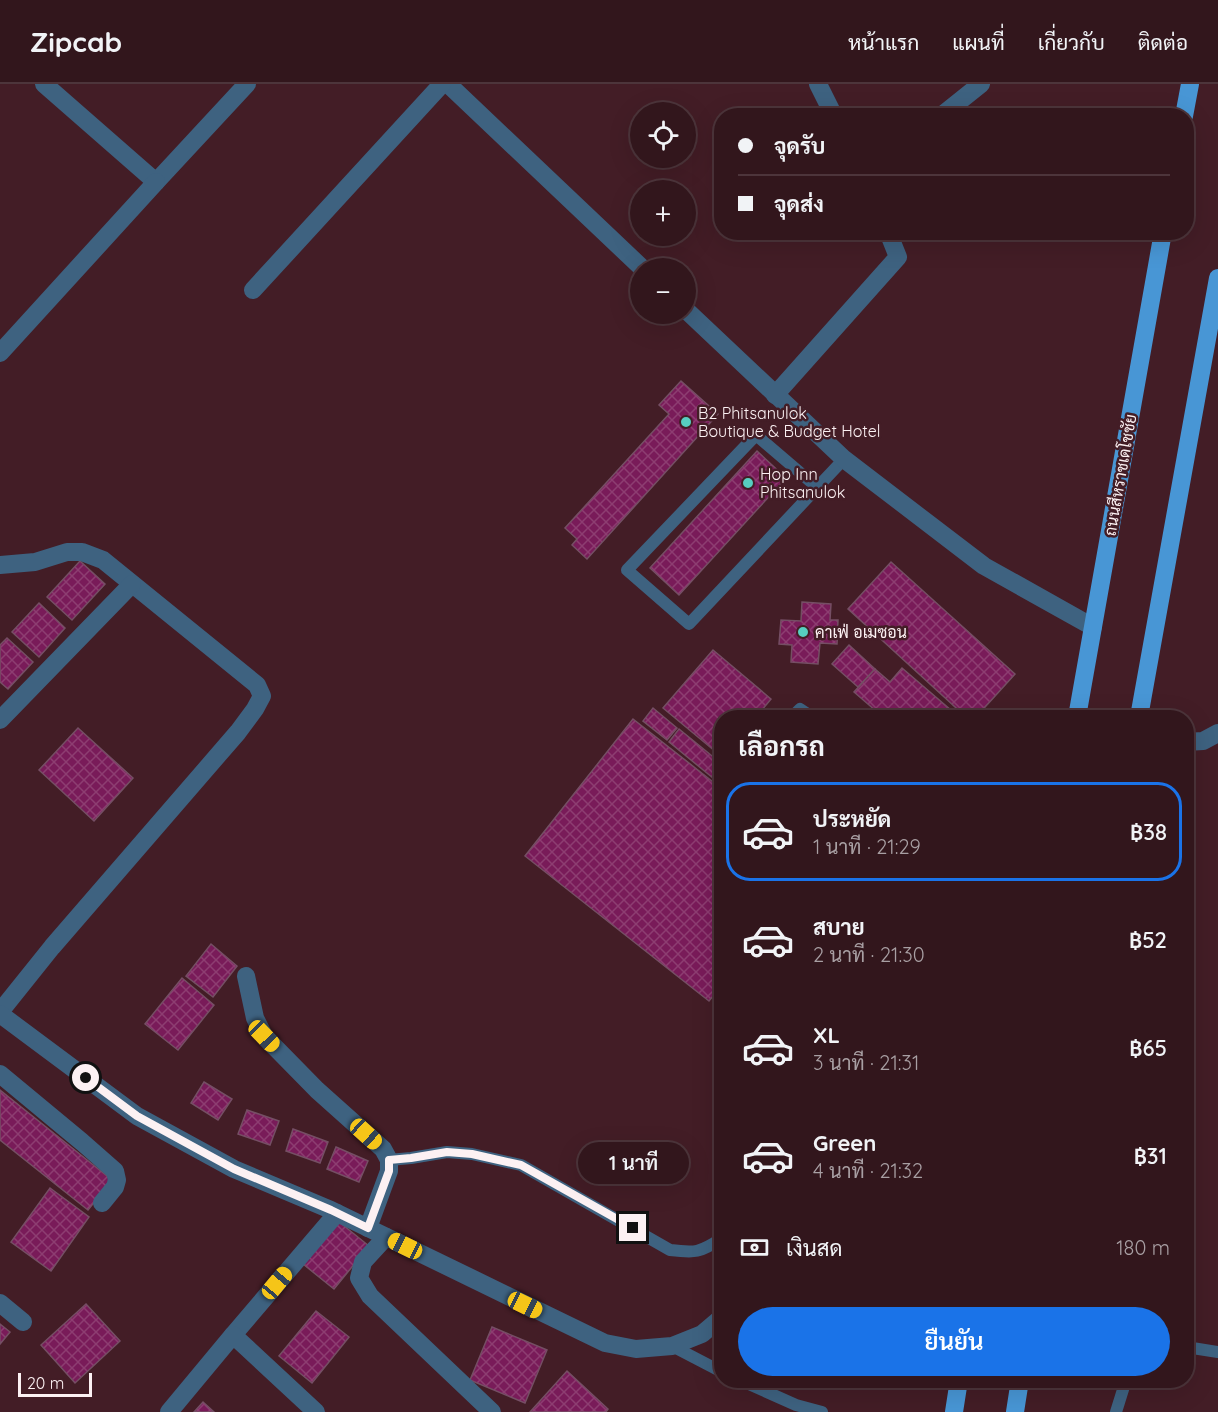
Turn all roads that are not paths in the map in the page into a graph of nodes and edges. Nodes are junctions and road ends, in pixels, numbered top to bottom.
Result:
1 (44, 84) edge
2 (247, 84) edge
3 (442, 84) edge
4 (448, 84) edge
5 (818, 84) edge
6 (981, 84) edge
7 (1190, 84) edge
8 (830, 108) edge
9 (951, 108) edge
10 (1186, 108) edge
11 (156, 182) junction
12 (891, 240) edge
13 (1162, 240) edge
14 (631, 258) edge
15 (1218, 278) edge
16 (253, 290) dead end
17 (696, 320) edge
18 (0, 352) edge
19 (775, 395) junction
20 (844, 459) junction
21 (818, 488) junction
22 (0, 565) edge
23 (132, 584) junction
24 (1093, 627) junction
25 (1078, 710) edge
26 (1140, 710) edge
27 (0, 720) edge
28 (1218, 733) edge
29 (1194, 742) edge
30 (246, 976) dead end
31 (0, 1013) edge
32 (0, 1074) edge
33 (389, 1160) junction
34 (102, 1203) dead end
35 (337, 1213) junction
36 (368, 1228) junction
37 (386, 1237) junction
38 (714, 1244) edge
39 (0, 1303) edge
40 (22, 1322) dead end
41 (714, 1324) edge
42 (233, 1335) junction
43 (672, 1346) junction
44 (1194, 1348) edge
45 (1218, 1352) edge
46 (714, 1368) edge
47 (758, 1388) edge
48 (958, 1388) edge
49 (1018, 1388) edge
50 (1124, 1388) edge
51 (169, 1412) edge
52 (316, 1412) edge
53 (492, 1412) edge
54 (822, 1412) edge
55 (954, 1412) edge
56 (1014, 1412) edge
57 (1116, 1412) edge

1 - 11 street
2 - 11 street
3 - 16 street
4 - 14 street
5 - 8 street
6 - 9 street
7 - 10 main road
11 - 18 street
12 - 19 street
13 - 24 main road, ถนนสีหราชเดโชชัย
15 - 26 main road
17 - 19 street
19 - 20 street
20 - 21 lane
20 - 24 street
21 - 21 lane
22 - 23 street
23 - 27 street
23 - 31 street
24 - 25 main road, ถนนสีหราชเดโชชัย
28 - 29 street
30 - 33 street
31 - 35 street
32 - 34 street
33 - 36 street
33 - 38 lane
35 - 36 street
35 - 42 street
36 - 37 street
37 - 43 street
37 - 53 street
39 - 40 street
41 - 43 street
42 - 51 street
42 - 52 street
43 - 46 lane
44 - 45 lane
47 - 54 lane
48 - 55 main road
49 - 56 main road
50 - 57 lane

